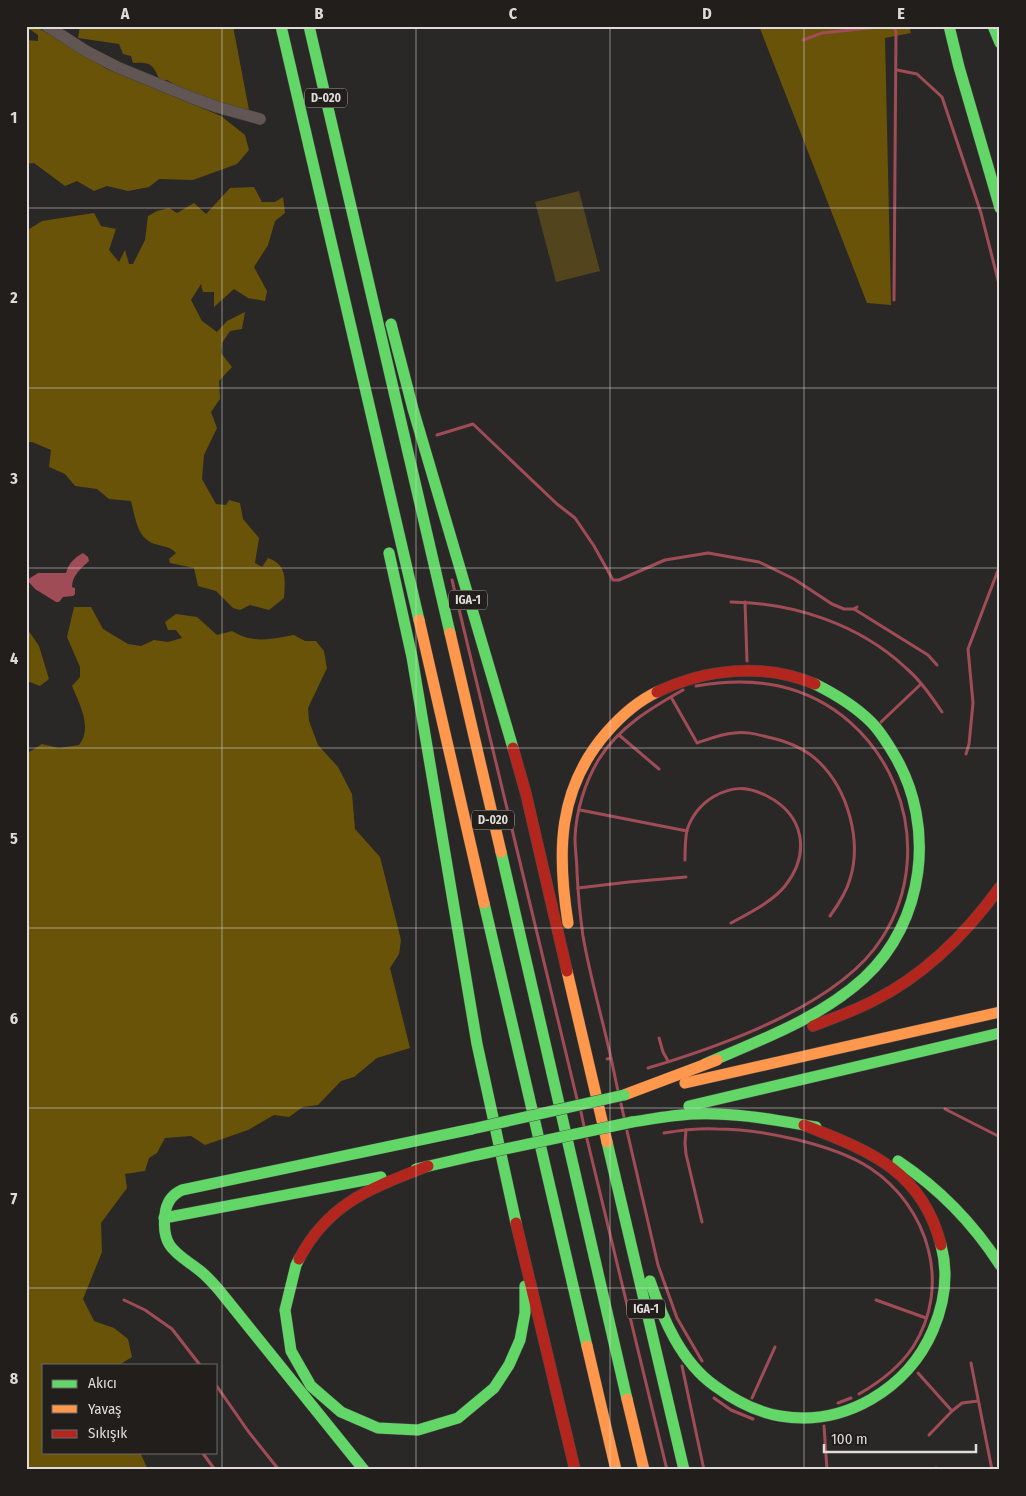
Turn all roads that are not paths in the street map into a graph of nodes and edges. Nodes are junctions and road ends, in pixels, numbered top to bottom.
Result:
1 (47, 26) edge
2 (281, 26) edge
3 (309, 26) edge
4 (951, 26) edge
5 (993, 26) edge
6 (1000, 43) edge
7 (260, 119) dead end
8 (992, 140) dead end
9 (342, 170) junction
10 (319, 191) junction
11 (1000, 208) edge
12 (370, 239) dead end
13 (326, 270) dead end
14 (390, 317) dead end
15 (386, 537) dead end
16 (1000, 886) edge
17 (1000, 1012) edge
18 (1000, 1033) edge
19 (582, 1034) junction
20 (705, 1064) junction
21 (624, 1095) junction
22 (632, 1122) junction
23 (804, 1125) junction
24 (608, 1149) junction
25 (428, 1166) junction
26 (508, 1188) junction
27 (164, 1218) junction
28 (1000, 1265) edge
29 (364, 1470) edge
30 (575, 1470) edge
31 (616, 1470) edge
32 (644, 1470) edge
33 (684, 1470) edge

1 - 7 street
2 - 10 highway, D-020
3 - 9 highway, D-020
4 - 8 highway
4 - 11 highway
5 - 6 highway
9 - 12 highway
9 - 32 highway, D-020
10 - 13 highway
10 - 31 highway, D-020
14 - 19 highway, IGA-1
15 - 26 highway
16 - 20 highway
17 - 21 highway
18 - 22 highway
19 - 20 highway
19 - 24 highway, IGA-1
20 - 21 highway
21 - 27 highway, bridge
22 - 23 highway, IGA-1
22 - 25 highway, bridge
23 - 24 highway, IGA-1
23 - 28 highway
24 - 33 highway, IGA-1
25 - 26 highway
25 - 27 highway
26 - 30 highway
27 - 29 highway

